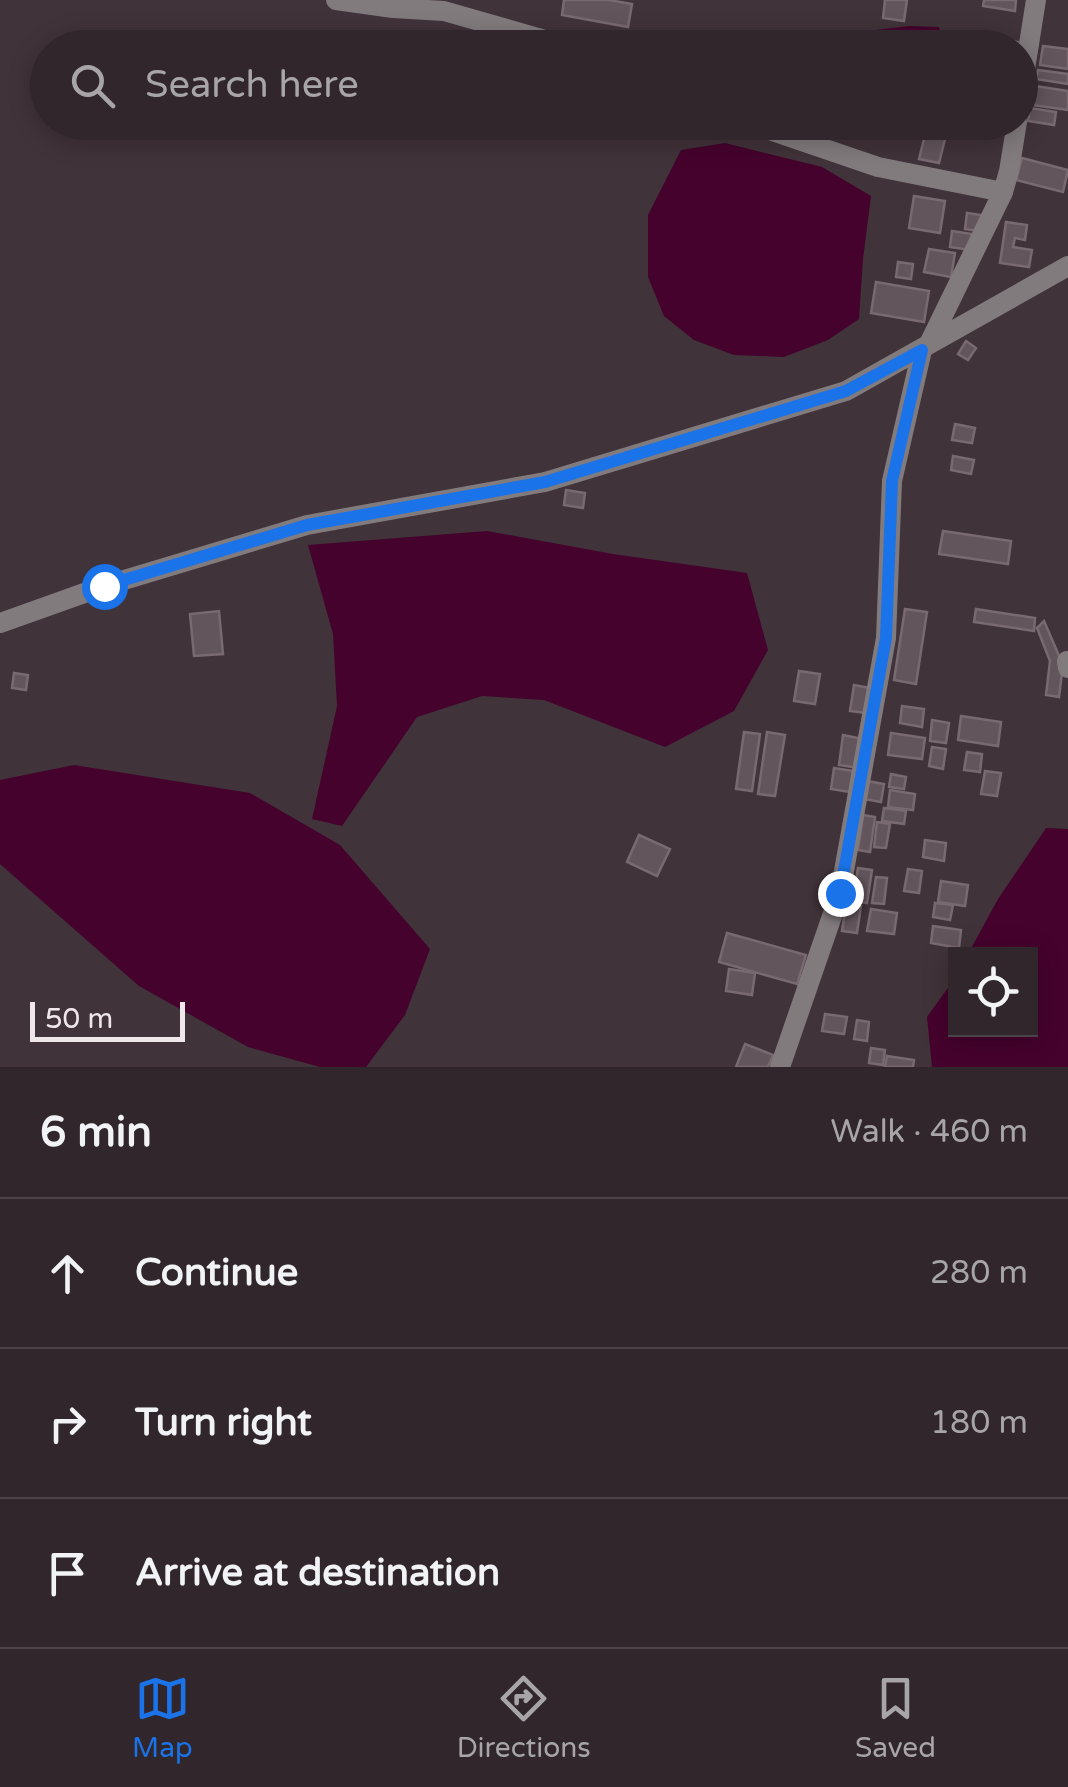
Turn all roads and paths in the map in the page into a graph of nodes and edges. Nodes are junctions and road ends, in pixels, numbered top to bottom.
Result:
1 (336, 0) edge
2 (1036, 0) edge
3 (508, 30) edge
4 (1031, 30) edge
5 (799, 140) edge
6 (1014, 140) edge
7 (1002, 192) junction
8 (1068, 266) edge
9 (926, 347) junction
10 (0, 622) edge
11 (780, 1067) edge

1 - 3 street
2 - 4 street
5 - 7 street
6 - 7 street
7 - 9 street
8 - 9 street
9 - 10 street
9 - 11 street

